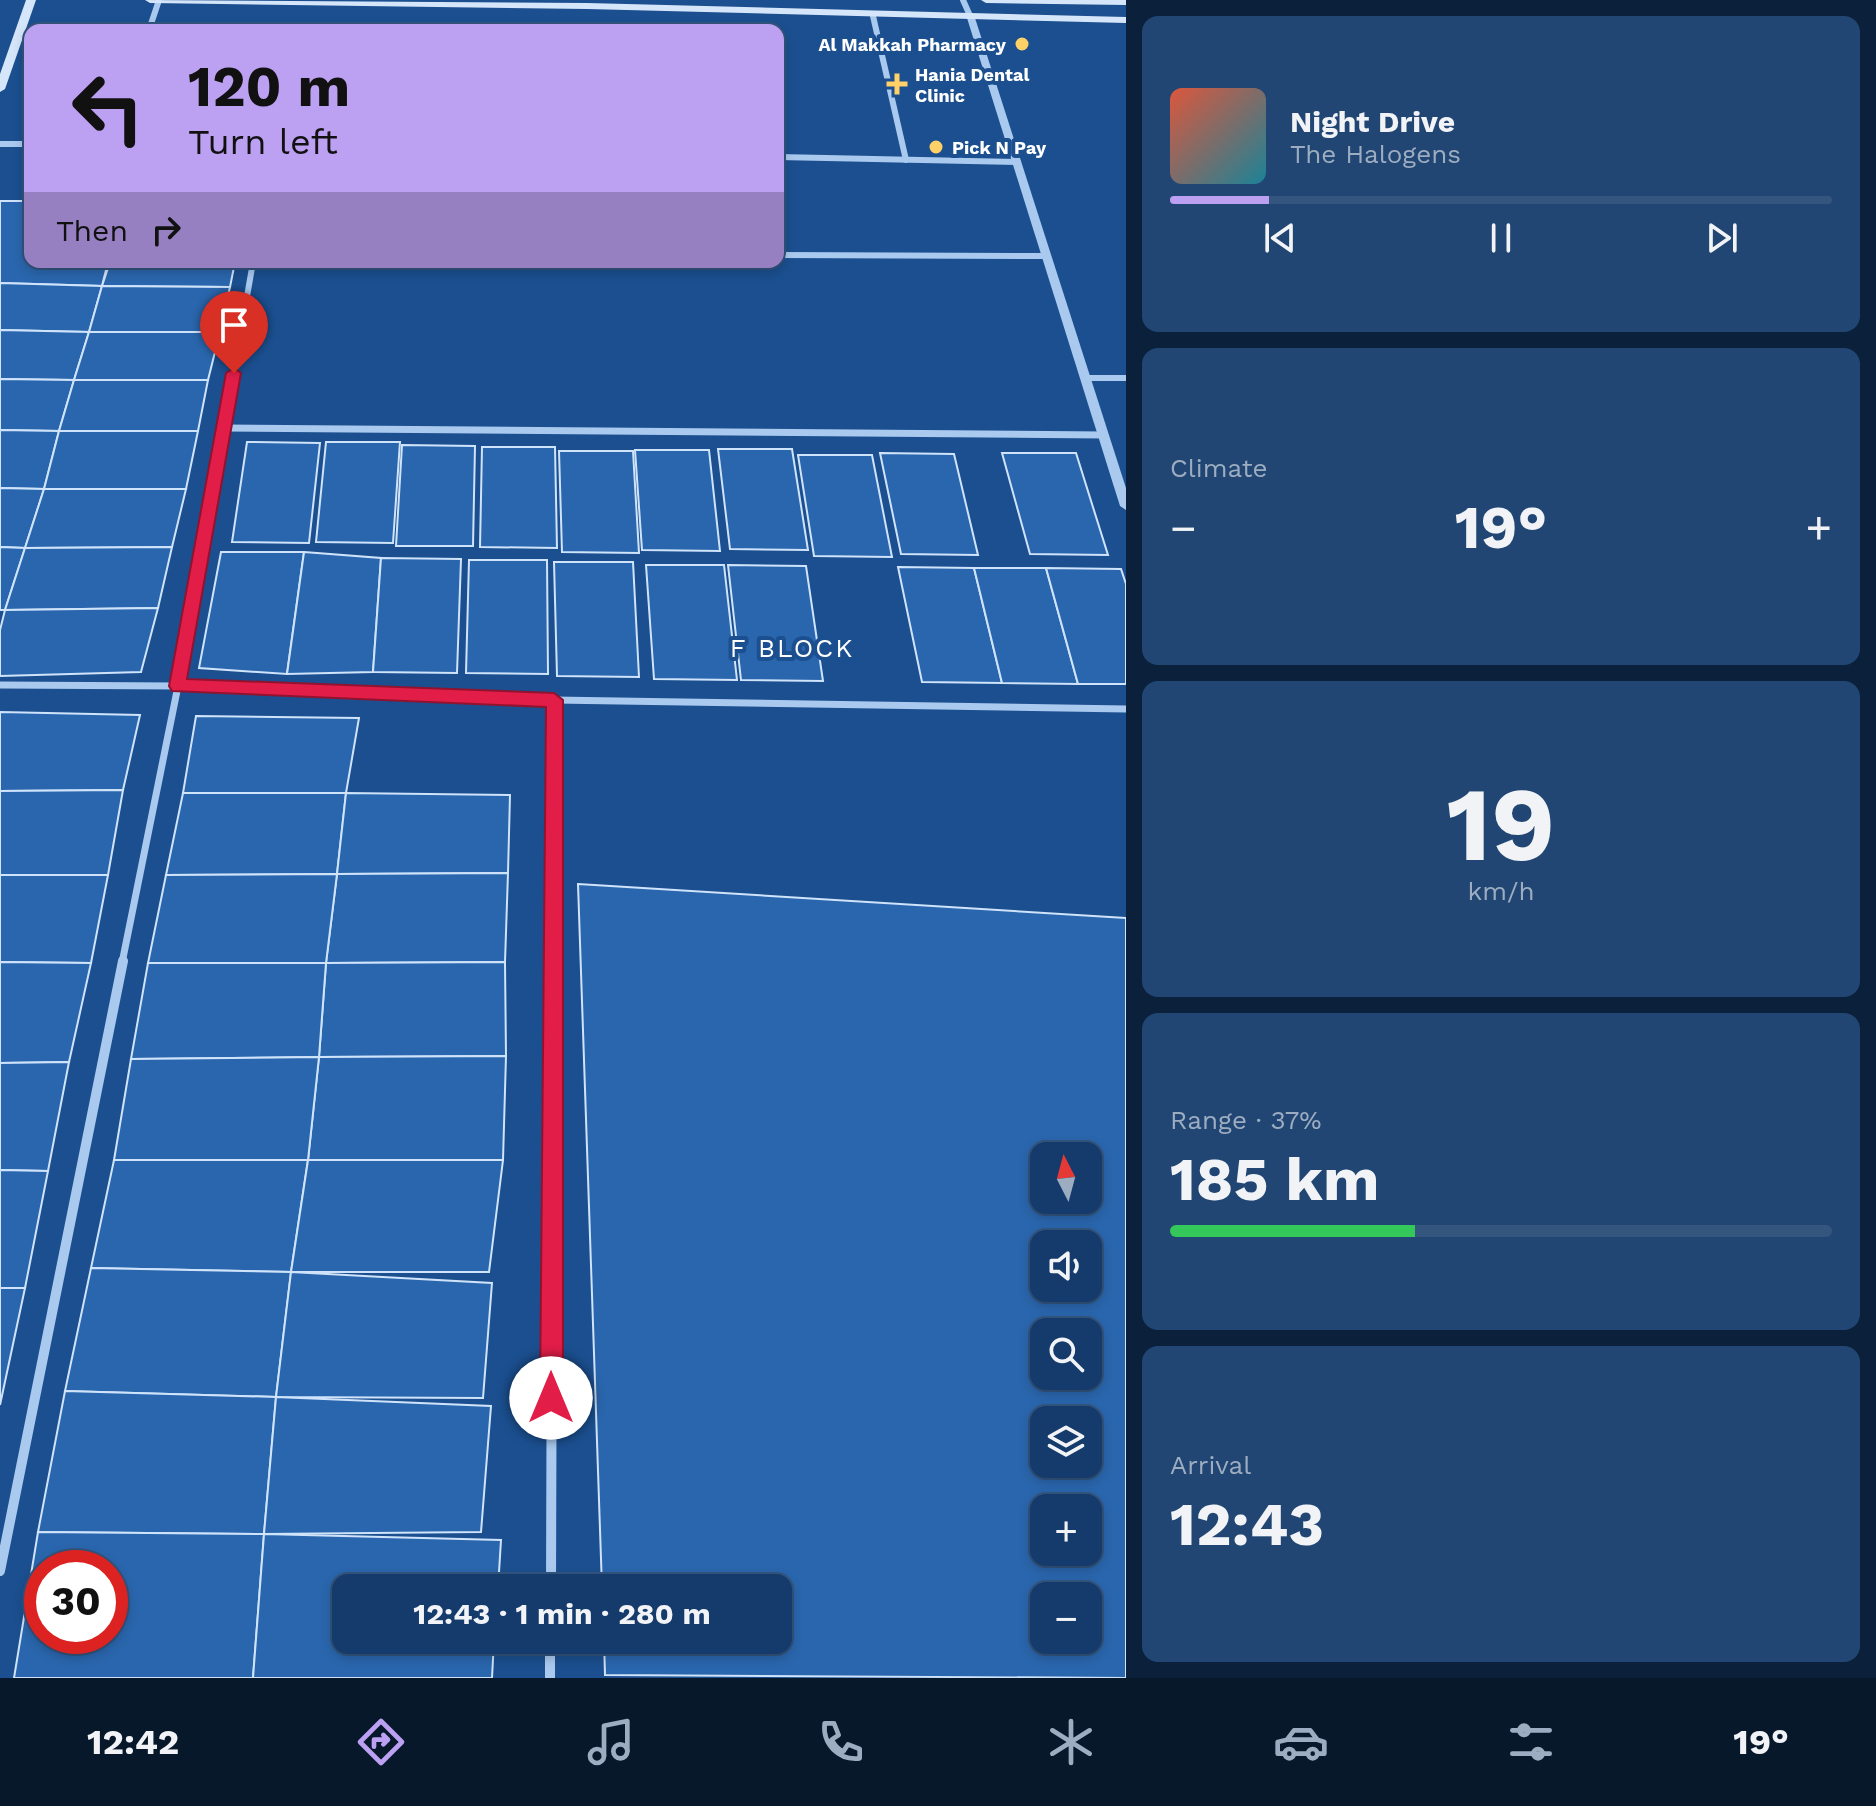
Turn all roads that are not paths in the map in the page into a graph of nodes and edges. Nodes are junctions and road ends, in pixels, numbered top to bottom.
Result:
1 (31, 0) edge
2 (150, 0) edge
3 (159, 0) edge
4 (963, 0) edge
5 (986, 0) edge
6 (1126, 2) edge
7 (588, 3) edge
8 (873, 16) junction
9 (971, 18) junction
10 (1126, 20) edge
11 (151, 24) edge
12 (0, 89) edge
13 (0, 144) edge
14 (24, 144) edge
15 (784, 157) edge
16 (906, 160) junction
17 (1017, 162) junction
18 (784, 255) edge
19 (1046, 256) junction
20 (252, 268) edge
21 (1085, 378) junction
22 (1126, 378) edge
23 (224, 428) junction
24 (1104, 435) junction
25 (1126, 506) edge
26 (0, 685) edge
27 (178, 686) junction
28 (554, 700) junction
29 (1126, 709) edge
30 (0, 1571) edge
31 (551, 1574) edge
32 (550, 1654) edge
33 (550, 1678) edge

1 - 12 main road
2 - 3 main road
3 - 7 main road
3 - 11 street
4 - 9 street
5 - 6 main road
7 - 8 main road
8 - 9 main road
8 - 16 street
9 - 10 main road
9 - 17 street
13 - 14 street
15 - 16 street
16 - 17 street
17 - 19 street
18 - 19 street
19 - 21 street
20 - 23 street
21 - 22 street
21 - 24 street
23 - 24 street
23 - 27 street
24 - 25 street
26 - 27 street
27 - 28 street
27 - 30 street
28 - 29 street
28 - 31 street
32 - 33 street

